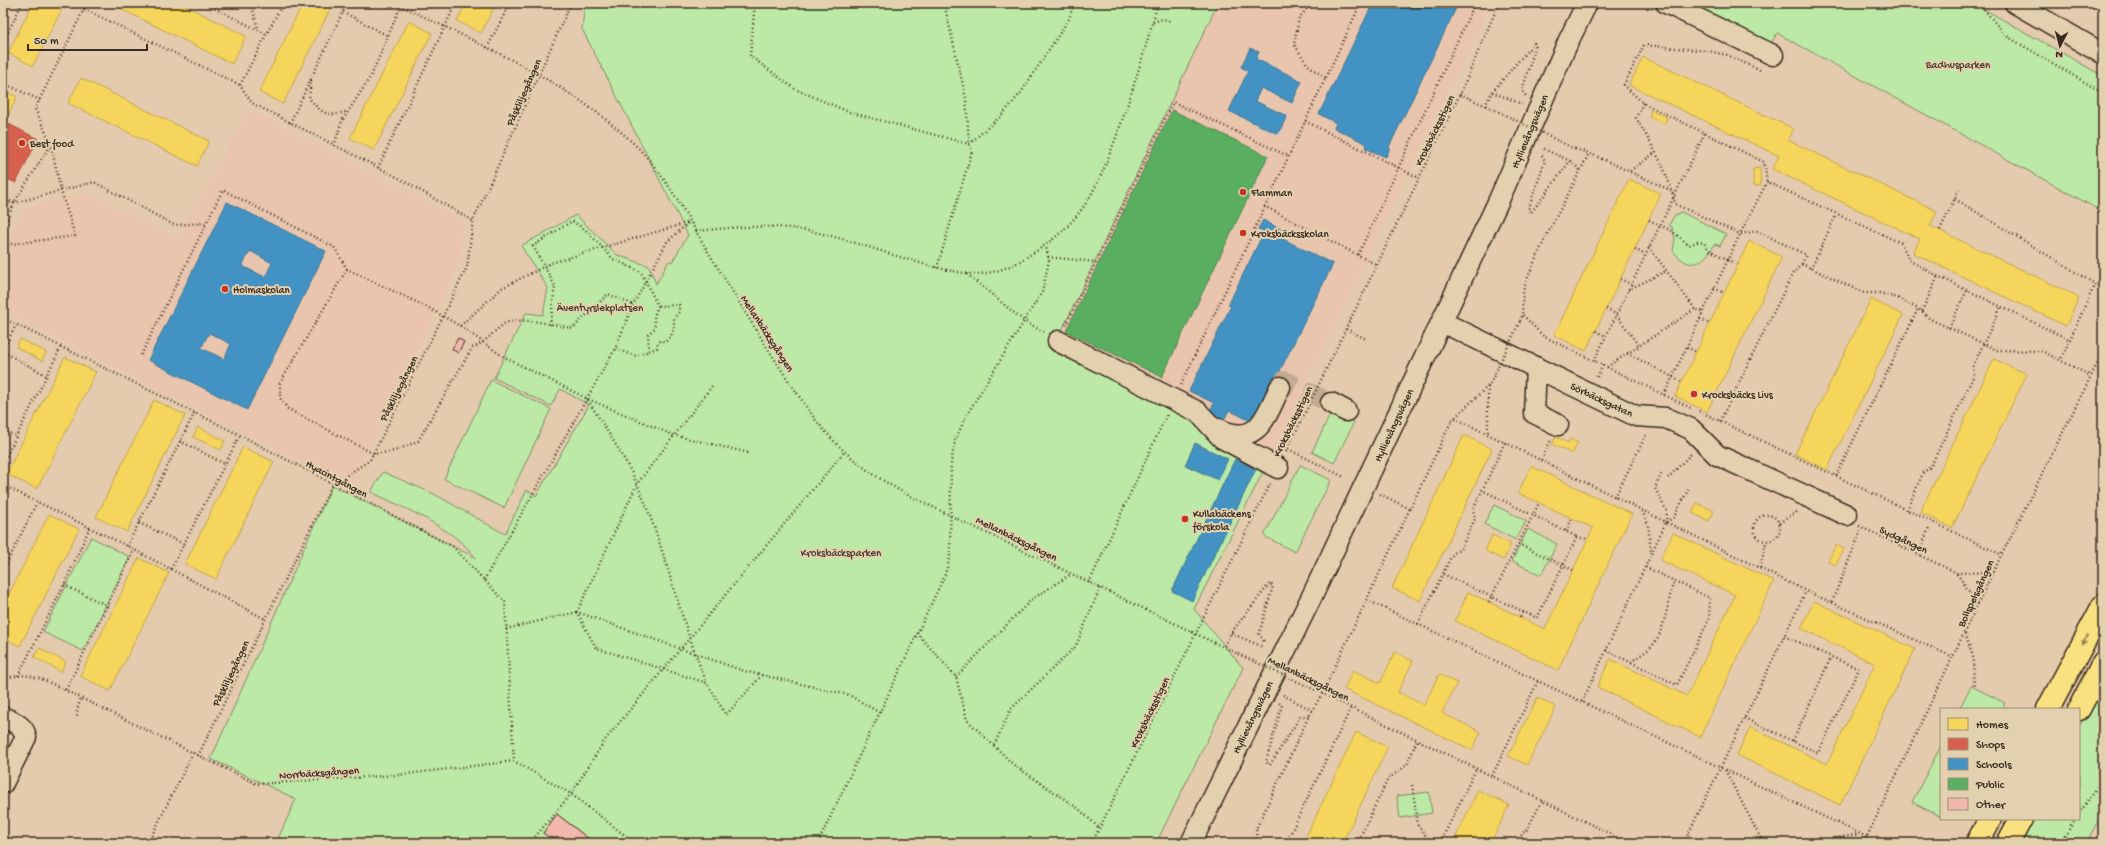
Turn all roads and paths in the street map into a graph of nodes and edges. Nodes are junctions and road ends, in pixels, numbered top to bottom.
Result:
1 (22, 3) edge
2 (87, 3) edge
3 (204, 3) edge
4 (251, 3) edge
5 (283, 3) edge
6 (347, 3) edge
7 (396, 3) edge
8 (456, 3) edge
9 (510, 3) edge
10 (571, 3) edge
11 (755, 3) edge
12 (944, 3) edge
13 (1074, 3) edge
14 (1158, 3) edge
15 (1312, 3) edge
16 (1361, 3) edge
17 (1475, 3) edge
18 (1499, 3) edge
19 (1587, 3) edge
20 (1666, 3) edge
21 (1979, 3) edge
22 (2015, 3) edge
23 (401, 4) edge
24 (84, 10) junction
25 (343, 12) junction
26 (1172, 21) dead end
27 (1152, 22) junction
28 (444, 27) junction
29 (258, 30) junction
30 (266, 34) junction
31 (388, 36) junction
32 (3, 43) edge
33 (487, 48) junction
34 (2103, 54) edge
35 (1768, 64) joint
36 (540, 75) junction
37 (311, 78) junction
38 (1325, 78) junction
39 (3, 83) edge
40 (240, 85) junction
41 (1492, 92) junction
42 (2103, 93) edge
43 (1460, 94) junction
44 (1528, 98) dead end
45 (40, 100) junction
46 (1643, 103) junction
47 (1525, 105) dead end
48 (1485, 106) junction
49 (349, 111) junction
50 (1305, 121) junction
51 (290, 123) junction
52 (1705, 133) junction
53 (51, 144) junction
54 (969, 144) junction
55 (334, 146) junction
56 (1544, 149) dead end
57 (1656, 152) junction
58 (1589, 153) junction
59 (1542, 155) dead end
60 (1288, 156) junction
61 (1570, 161) junction
62 (378, 168) junction
63 (1400, 168) junction
64 (1581, 171) junction
65 (1630, 171) junction
66 (1419, 178) junction
67 (1767, 182) junction
68 (1959, 189) dead end
69 (61, 191) junction
70 (1672, 191) junction
71 (1674, 196) junction
72 (3, 197) edge
73 (1955, 199) junction
74 (3, 203) edge
75 (14, 203) junction
76 (1264, 206) junction
77 (1836, 215) junction
78 (1648, 220) dead end
79 (473, 221) junction
80 (690, 222) junction
81 (206, 223) junction
82 (1660, 225) junction
83 (3, 230) edge
84 (1940, 230) dead end
85 (696, 231) junction
86 (1740, 234) junction
87 (3, 245) edge
88 (603, 246) junction
89 (1046, 246) junction
90 (1649, 247) junction
91 (1635, 249) dead end
92 (1358, 255) junction
93 (1645, 255) junction
94 (1048, 257) junction
95 (1728, 260) junction
96 (1096, 262) junction
97 (1802, 264) junction
98 (1377, 265) junction
99 (1738, 265) dead end
100 (543, 267) junction
101 (938, 268) junction
102 (347, 269) junction
103 (1811, 269) junction
104 (1666, 270) junction
105 (966, 274) junction
106 (1938, 276) junction
107 (1620, 279) dead end
108 (645, 283) junction
109 (1631, 284) junction
110 (1714, 288) junction
111 (1628, 290) junction
112 (1967, 290) junction
113 (1724, 293) dead end
114 (633, 305) junction
115 (658, 306) junction
116 (2002, 307) junction
117 (1606, 309) dead end
118 (1695, 309) junction
119 (1918, 309) junction
120 (1922, 311) junction
121 (1703, 312) junction
122 (1616, 314) junction
123 (1523, 315) junction
124 (443, 316) junction
125 (3, 318) edge
126 (1700, 319) junction
127 (1024, 321) junction
128 (1442, 322) junction
129 (1710, 324) dead end
130 (16, 325) junction
131 (550, 325) junction
132 (460, 326) junction
133 (1949, 328) junction
134 (1346, 329) junction
135 (1596, 331) dead end
136 (1606, 336) junction
137 (1366, 339) dead end
138 (2070, 340) junction
139 (1058, 341) junction
140 (483, 343) junction
141 (1984, 344) junction
142 (1639, 346) junction
143 (61, 347) junction
144 (1687, 347) junction
145 (615, 349) junction
146 (3, 351) edge
147 (649, 351) junction
148 (1696, 352) dead end
149 (2103, 352) edge
150 (1627, 353) junction
151 (141, 355) dead end
152 (2061, 359) junction
153 (1594, 360) junction
154 (1603, 365) junction
155 (1607, 367) junction
156 (1536, 368) junction
157 (46, 376) junction
158 (2091, 376) junction
159 (1672, 378) junction
160 (1682, 382) dead end
161 (1594, 383) dead end
162 (1489, 385) junction
163 (712, 386) dead end
164 (1280, 387) dead end
165 (1664, 395) junction
166 (588, 399) junction
167 (1174, 400) junction
168 (195, 412) junction
169 (1455, 418) junction
170 (1720, 421) junction
171 (1210, 425) junction
172 (3, 430) edge
173 (1554, 433) joint
174 (1647, 433) dead end
175 (1488, 434) junction
176 (240, 435) junction
177 (673, 435) junction
178 (16, 436) junction
179 (180, 441) junction
180 (1505, 442) junction
181 (1288, 449) junction
182 (844, 452) junction
183 (1692, 452) dead end
184 (3, 453) edge
185 (749, 453) dead end
186 (374, 454) junction
187 (7, 455) junction
188 (1541, 460) junction
189 (3, 463) edge
190 (225, 464) junction
191 (1278, 468) junction
192 (1661, 474) dead end
193 (1836, 476) junction
194 (1344, 477) dead end
195 (1668, 478) dead end
196 (332, 484) junction
197 (637, 484) junction
198 (3, 485) edge
199 (1689, 488) dead end
200 (1482, 490) junction
201 (1379, 494) dead end
202 (1615, 497) junction
203 (37, 502) junction
204 (1539, 503) dead end
205 (1410, 509) junction
206 (1642, 510) junction
207 (1907, 510) junction
208 (951, 514) junction
209 (1533, 515) junction
210 (1847, 515) joint
211 (1572, 519) dead end
212 (1666, 522) junction
213 (139, 523) junction
214 (90, 527) junction
215 (1862, 528) junction
216 (1929, 528) dead end
217 (1566, 531) junction
218 (1578, 537) junction
219 (1588, 539) dead end
220 (1766, 542) junction
221 (184, 544) junction
222 (1518, 544) junction
223 (127, 546) junction
224 (134, 550) junction
225 (1651, 554) junction
226 (2002, 555) junction
227 (1922, 556) junction
228 (1563, 566) junction
229 (1645, 566) junction
230 (1760, 568) junction
231 (171, 569) junction
232 (1573, 570) dead end
233 (3, 571) edge
234 (1993, 572) junction
235 (1071, 573) junction
236 (1957, 573) junction
237 (1443, 574) junction
238 (484, 580) junction
239 (1674, 580) junction
240 (1089, 583) junction
241 (64, 585) junction
242 (1100, 588) junction
243 (1806, 591) junction
244 (1493, 597) junction
245 (1367, 600) junction
246 (1489, 602) dead end
247 (1832, 602) junction
248 (1978, 604) junction
249 (108, 606) junction
250 (2103, 606) edge
251 (1523, 611) junction
252 (577, 612) junction
253 (1520, 617) dead end
254 (265, 619) junction
255 (1418, 624) junction
256 (506, 629) junction
257 (917, 633) junction
258 (1231, 633) junction
259 (1965, 633) junction
260 (1196, 634) junction
261 (1784, 636) junction
262 (690, 638) junction
263 (1265, 643) dead end
264 (1224, 646) junction
265 (1263, 647) dead end
266 (682, 648) junction
267 (1606, 650) junction
268 (694, 652) junction
269 (1831, 657) junction
270 (1953, 657) junction
271 (1631, 662) junction
272 (2103, 663) edge
273 (664, 669) junction
274 (762, 675) junction
275 (18, 676) junction
276 (956, 677) junction
277 (3, 678) edge
278 (1538, 681) junction
279 (707, 683) junction
280 (1974, 688) dead end
281 (66, 690) junction
282 (1322, 694) junction
283 (1282, 695) dead end
284 (81, 698) junction
285 (1277, 702) dead end
286 (1582, 702) junction
287 (1351, 708) junction
288 (2049, 708) edge
289 (2080, 708) edge
290 (1312, 710) junction
291 (880, 713) junction
292 (77, 716) dead end
293 (1308, 716) junction
294 (3, 717) edge
295 (1744, 718) junction
296 (1417, 740) junction
297 (1793, 741) junction
298 (994, 745) junction
299 (193, 753) junction
300 (198, 756) junction
301 (514, 761) junction
302 (1720, 768) junction
303 (1476, 769) junction
304 (1724, 770) junction
305 (1492, 776) junction
306 (2103, 778) edge
307 (3, 783) edge
308 (1412, 785) dead end
309 (571, 794) junction
310 (1542, 800) junction
311 (2080, 812) edge
312 (1989, 820) edge
313 (2020, 820) edge
314 (2075, 820) edge
315 (1100, 829) junction
316 (1859, 834) junction
317 (1867, 837) junction
318 (148, 843) edge
319 (530, 843) edge
320 (635, 843) edge
321 (818, 843) edge
322 (1092, 843) edge
323 (1192, 843) edge
324 (1256, 843) edge
325 (1286, 843) edge
326 (1357, 843) edge
327 (1431, 843) edge
328 (1440, 843) edge
329 (1518, 843) edge
330 (1629, 843) edge
331 (1684, 843) edge
332 (1763, 843) edge
333 (1808, 843) edge
334 (1864, 843) edge
335 (1977, 843) edge
336 (2008, 843) edge
337 (2060, 843) edge

1 - 32 path
2 - 24 path
3 - 29 path
4 - 29 path
5 - 30 path
6 - 25 path
7 - 23 path, Mellanbäcksgången
8 - 28 path
9 - 33 path
10 - 36 path, Påskliljegången
11 - 54 path
12 - 54 path
13 - 54 path
14 - 27 path
15 - 38 path
16 - 38 path
17 - 63 path
18 - 43 path, Kroksbäcksstigen
19 - 128 street, Hyllievångsvägen
20 - 35 street
21 - 42 path
22 - 34 street
23 - 28 path, Mellanbäcksgången
23 - 31 path
24 - 40 path
24 - 45 path
25 - 31 path
25 - 37 path
26 - 27 path
27 - 89 path
28 - 33 path, Mellanbäcksgången
28 - 62 path
29 - 30 path
30 - 40 path
31 - 49 path
33 - 36 path, Mellanbäcksgången
35 - 46 path
36 - 79 path, Påskliljegången
36 - 80 path, Mellanbäcksgången
37 - 49 path
37 - 51 path
38 - 50 path
39 - 45 path
40 - 51 path
41 - 44 path
41 - 47 path
41 - 48 path
43 - 48 path
43 - 66 path, Kroksbäcksstigen
45 - 53 path
46 - 52 path
46 - 57 path
48 - 58 path, bridge
49 - 55 path
50 - 60 path
50 - 63 path
51 - 55 path
52 - 67 path
52 - 71 path
53 - 69 path
53 - 75 path
54 - 101 path
55 - 62 path
56 - 61 path
57 - 65 path
57 - 70 path
58 - 64 path
58 - 65 path
59 - 61 path
60 - 76 path
60 - 96 path
61 - 64 path
62 - 79 path
63 - 66 path
63 - 92 path
64 - 123 path
65 - 70 path
66 - 98 path, Kroksbäcksstigen
67 - 77 path
67 - 86 path
68 - 73 path
69 - 75 path
69 - 81 path
69 - 87 path
70 - 71 path
71 - 82 path
71 - 86 path
72 - 75 path
73 - 84 path
73 - 138 path
74 - 75 path
75 - 83 path
76 - 92 path
76 - 167 path
77 - 103 path
77 - 106 path
78 - 82 path
79 - 124 path, Påskliljegången
80 - 85 path, Mellanbäcksgången
80 - 88 path
80 - 108 path
81 - 102 path
81 - 151 path
82 - 90 path
82 - 95 path
85 - 101 path
85 - 182 path, Mellanbäcksgången
86 - 95 path
86 - 97 path
88 - 100 path
88 - 100 path
88 - 108 path
89 - 94 path
89 - 105 path
90 - 93 path
90 - 104 path
91 - 93 path
92 - 98 path
93 - 109 path
94 - 96 path
94 - 127 path
95 - 99 path
95 - 110 path
96 - 139 path
97 - 103 path
97 - 170 path
98 - 134 path, Kroksbäcksstigen
100 - 131 path
100 - 132 path
101 - 105 path
102 - 124 path
102 - 186 path
103 - 119 path
104 - 111 path
104 - 118 path
105 - 127 path
106 - 112 path
106 - 120 path
107 - 109 path
108 - 114 path
108 - 115 path
109 - 111 path
110 - 113 path
110 - 121 path
111 - 122 path
112 - 116 path
112 - 133 path
114 - 131 path
114 - 145 path
115 - 147 path
115 - 147 path
116 - 138 path
116 - 141 path
117 - 122 path
118 - 121 path
118 - 142 path
119 - 120 path
119 - 193 path
120 - 133 path
121 - 126 path
122 - 136 path
122 - 142 path
123 - 153 path
123 - 162 path, bridge
124 - 132 path
124 - 186 path, Påskliljegången
125 - 130 path, Hyacintgången
126 - 129 path
126 - 144 path
127 - 139 path
127 - 208 path
128 - 156 street, Sörbäcksgatan
128 - 323 street, Hyllievångsvägen
130 - 143 path, Hyacintgången
130 - 146 path
131 - 140 path
132 - 140 path
133 - 141 path
134 - 137 path
134 - 181 path, Kroksbäcksstigen
135 - 136 path
136 - 153 path
138 - 152 path
139 - 167 street
140 - 166 path
140 - 186 path
141 - 152 path
141 - 207 path
142 - 150 path
143 - 157 path
143 - 168 path, Hyacintgången
144 - 148 path
144 - 159 path
145 - 147 path
145 - 166 path
146 - 157 path
149 - 158 path, Bollspelsgången
150 - 155 path
150 - 159 path
152 - 158 path
153 - 154 path
154 - 155 path
154 - 161 path
155 - 165 path
156 - 173 street
156 - 210 street, Sörbäcksgatan
157 - 178 path
158 - 226 path, Bollspelsgången
159 - 160 path
159 - 165 path
162 - 169 path
162 - 175 path
163 - 177 path
164 - 171 street
165 - 170 path
166 - 177 path
166 - 197 path
166 - 238 path
167 - 171 street
167 - 240 path
168 - 176 path, Hyacintgången
168 - 179 path
169 - 175 path
169 - 205 path
170 - 193 path
171 - 191 street
172 - 178 path
173 - 188 path
174 - 202 path
175 - 180 path
176 - 190 path
176 - 196 path, Hyacintgången
177 - 185 path
177 - 197 path
178 - 187 path
179 - 190 path
179 - 213 path
180 - 188 path
180 - 200 path
181 - 191 path, Kroksbäcksstigen
181 - 194 path
182 - 208 path, Mellanbäcksgången
182 - 262 path
183 - 195 path
184 - 187 path
186 - 196 path, Påskliljegången
187 - 189 path
188 - 202 path
190 - 221 path
191 - 260 path, Kroksbäcksstigen
192 - 212 path
193 - 207 path
196 - 238 path, Hyacintgången
196 - 254 path, Påskliljegången
197 - 252 path
197 - 262 path
198 - 203 path
199 - 212 path
200 - 209 path
200 - 237 path
201 - 205 path
202 - 206 path
203 - 214 path
203 - 233 path
204 - 209 path
205 - 245 path
206 - 212 path
206 - 225 path
207 - 226 path
208 - 235 path, Mellanbäcksgången
208 - 257 path
209 - 217 path
209 - 222 path
210 - 215 path, Sydgången
211 - 217 path
212 - 225 path
212 - 230 path
213 - 221 path
213 - 223 path
214 - 223 path
214 - 241 path
215 - 227 path, Sydgången
215 - 247 path
216 - 227 path
217 - 218 path
218 - 219 path
218 - 228 path
220 - 220 path
220 - 230 path
221 - 231 path
222 - 228 path
222 - 244 path
223 - 224 path
224 - 231 path
224 - 249 path
225 - 229 path
226 - 234 path, Bollspelsgången
227 - 236 path, Sydgången
228 - 232 path
228 - 251 path
229 - 239 path
229 - 267 path
230 - 243 path
231 - 254 path
234 - 236 path, Sydgången
234 - 248 path, Bollspelsgången
235 - 240 path, Mellanbäcksgången
235 - 276 path
236 - 248 path, Sydgången
237 - 244 path
237 - 255 path
238 - 256 path, Hyacintgången
239 - 271 path
239 - 271 path
240 - 242 path, Mellanbäcksgången
241 - 249 path
241 - 275 path
242 - 260 path, Mellanbäcksgången
242 - 298 path
243 - 247 path
243 - 261 path
244 - 246 path
244 - 251 path
245 - 255 path
245 - 282 path
247 - 270 path
248 - 259 path, Bollspelsgången
249 - 281 path
250 -> 288 main road
251 - 253 path
252 - 256 path
252 - 266 path
252 - 273 path
254 - 300 path, Påskliljegången
255 - 278 path
256 - 301 path, Hyacintgången
257 - 276 path
257 - 291 path
258 - 263 path
258 - 264 path
258 - 265 path
259 - 270 path, Bollspelsgången
259 - 280 path
260 - 264 path, Mellanbäcksgången
260 - 315 path, Kroksbäcksstigen
261 - 269 path
261 - 295 path
262 - 266 path
262 - 268 path
264 - 282 path, Mellanbäcksgången, bridge
266 - 268 path
266 - 273 path
267 - 271 path
267 - 286 path
268 - 274 path
268 - 279 path
269 - 297 path
269 - 297 path
270 - 317 path, Bollspelsgången
272 - 289 main road
273 - 279 path
273 - 309 path
274 - 279 path
274 - 291 path
275 - 277 path, Norrbäcksgången
275 - 281 path, Norrbäcksgången
276 - 298 path
278 - 286 path
278 - 305 path
281 - 284 path, Norrbäcksgången
282 - 287 path, Mellanbäcksgången
282 - 290 path
283 - 290 path
284 - 292 path
284 - 299 path, Norrbäcksgången
285 - 293 path
286 - 302 path
287 - 296 path, Mellanbäcksgången
287 - 325 path
290 - 293 path
291 - 321 path
293 - 324 path
294 - 307 street
295 - 297 path
295 - 302 path
296 - 303 path, Mellanbäcksgången
296 - 326 path
298 - 315 path
299 - 300 path, Norrbäcksgången
299 - 318 path
300 - 301 path, Norrbäcksgången
301 - 309 path
302 - 304 path
302 - 331 path
303 - 305 path, Mellanbäcksgången
303 - 328 path
304 - 316 path
304 - 332 path
305 - 310 path, Mellanbäcksgången
306 - 311 path
308 - 327 path
309 - 319 path
309 - 320 path
310 - 329 path
310 - 330 path, Mellanbäcksgången
312 - 335 main road
313 - 336 main road
314 - 337 path
315 - 322 path, Kroksbäcksstigen
316 - 317 path
316 - 333 path
317 - 334 path, Bollspelsgången

